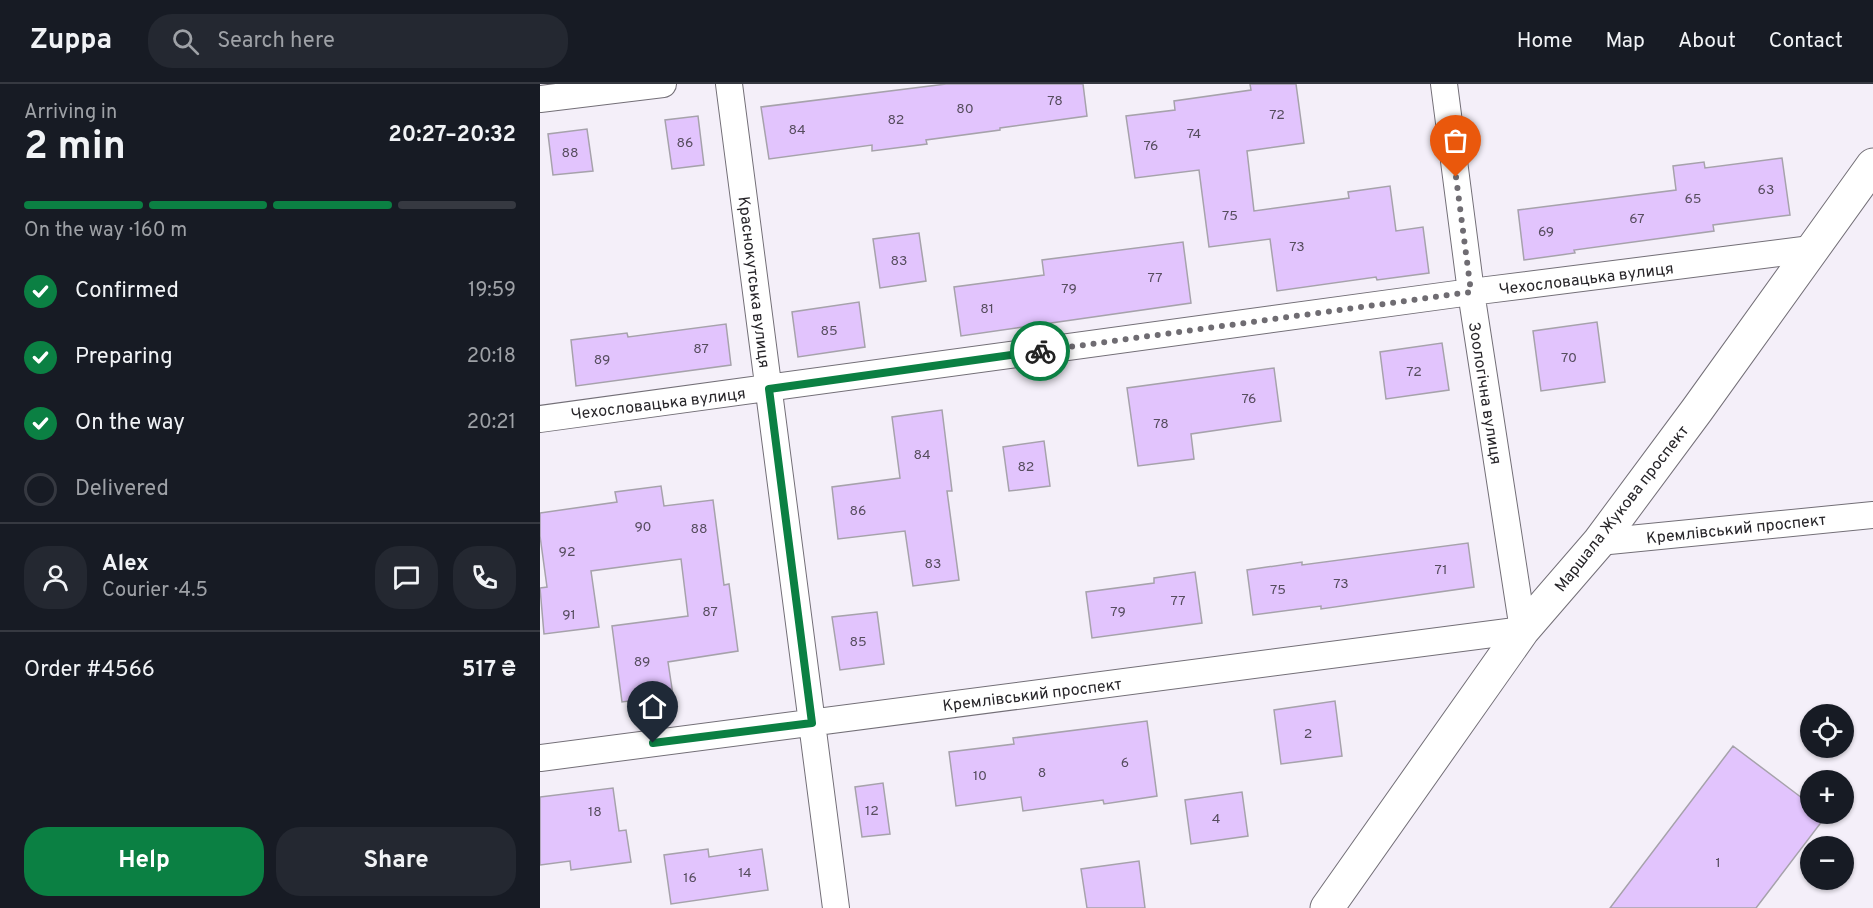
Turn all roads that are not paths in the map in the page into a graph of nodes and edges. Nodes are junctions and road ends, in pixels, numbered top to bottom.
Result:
1 (663, 84) edge
2 (729, 84) edge
3 (1444, 84) edge
4 (540, 99) edge
5 (1873, 165) edge
6 (1811, 249) junction
7 (1471, 292) junction
8 (769, 389) junction
9 (540, 419) edge
10 (1873, 515) edge
11 (1599, 542) junction
12 (1523, 630) junction
13 (812, 723) junction
14 (540, 758) edge
15 (836, 908) edge
16 (1327, 908) edge

1 - 4 street
2 - 8 street, Краснокутська вулиця
3 - 7 street, Зоологічна вулиця
5 - 6 street, Маршала Жукова проспект
6 - 7 street, Чехословацька вулиця
6 - 11 street, Маршала Жукова проспект
7 - 8 street, Чехословацька вулиця
7 - 12 street, Зоологічна вулиця
8 - 9 street, Чехословацька вулиця
8 - 13 street, Краснокутська вулиця
10 - 11 street, Кремлівський проспект
11 - 12 street, Маршала Жукова проспект
12 - 13 street, Кремлівський проспект
12 - 16 street, Маршала Жукова проспект
13 - 14 street, Кремлівський проспект
13 - 15 street, Краснокутська вулиця

